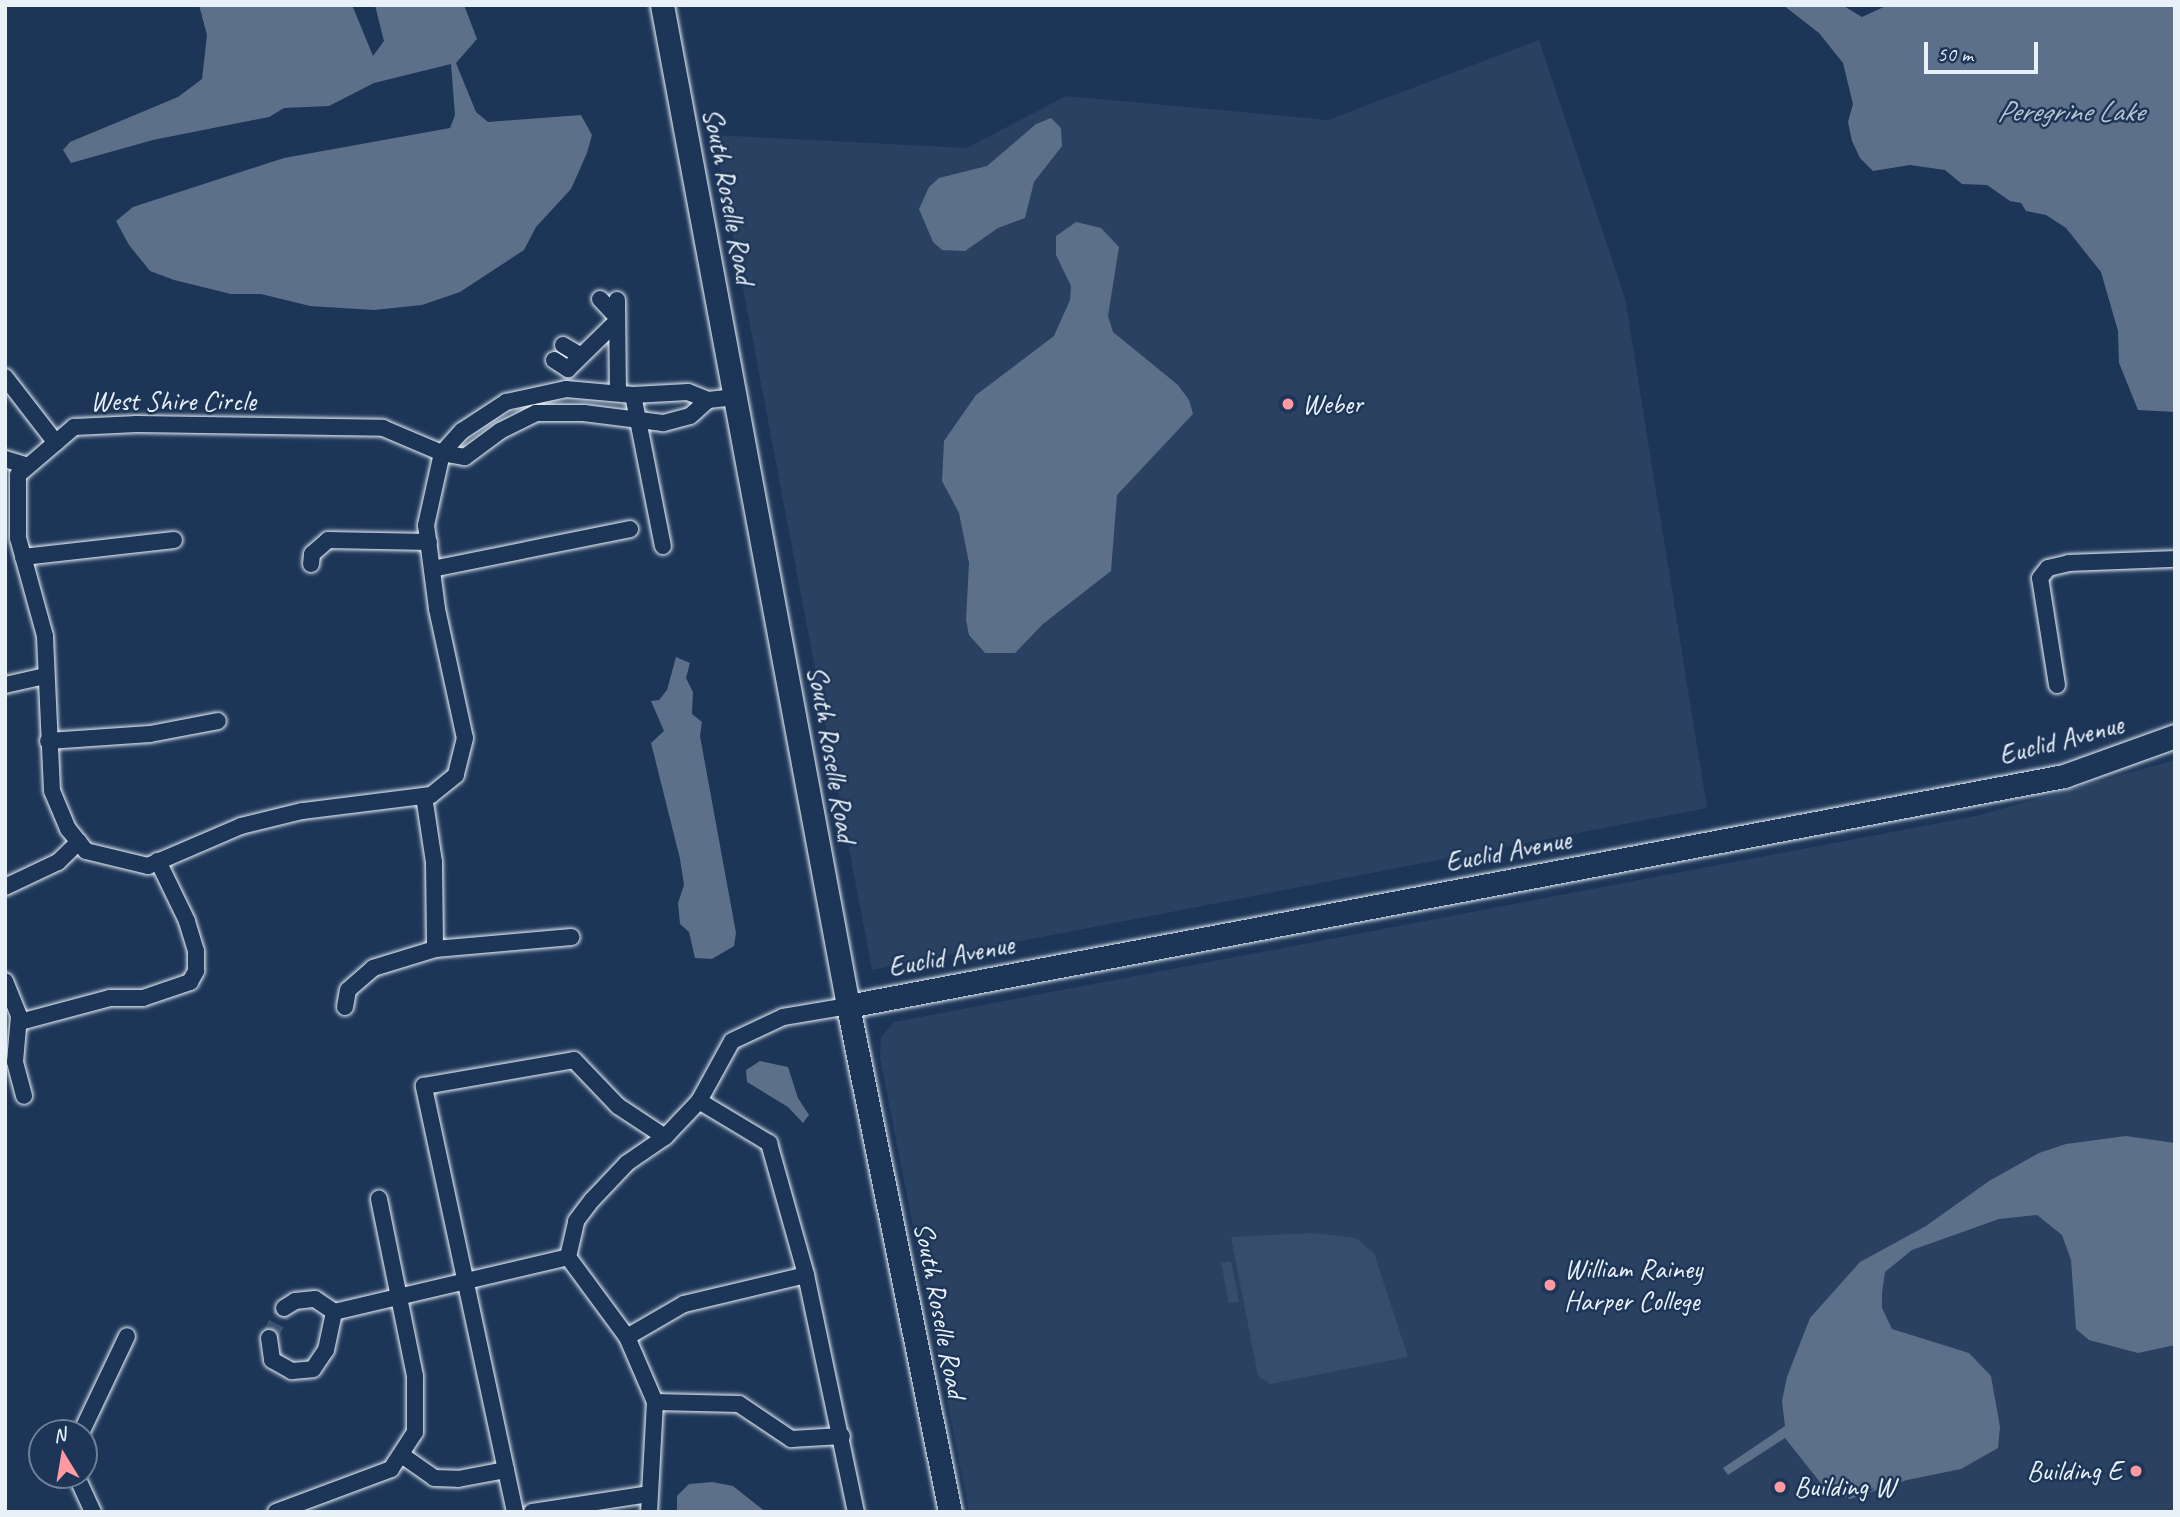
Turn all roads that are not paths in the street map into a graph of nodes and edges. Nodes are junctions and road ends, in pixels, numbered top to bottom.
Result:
1 (662, 5) edge
2 (600, 299) dead end
3 (615, 313) junction
4 (563, 345) dead end
5 (585, 345) junction
6 (554, 359) dead end
7 (5, 377) edge
8 (626, 394) junction
9 (736, 397) junction
10 (708, 400) junction
11 (638, 420) junction
12 (56, 443) junction
13 (442, 453) junction
14 (5, 459) edge
15 (28, 466) junction
16 (630, 529) dead end
17 (174, 541) dead end
18 (429, 542) junction
19 (663, 546) dead end
20 (23, 557) junction
21 (2175, 559) edge
22 (311, 564) dead end
23 (432, 569) junction
24 (45, 676) junction
25 (5, 685) edge
26 (2057, 685) dead end
27 (218, 721) dead end
28 (2175, 736) edge
29 (48, 741) junction
30 (424, 796) junction
31 (79, 842) junction
32 (158, 861) junction
33 (5, 887) edge
34 (571, 937) dead end
35 (435, 949) junction
36 (5, 981) edge
37 (848, 1006) junction
38 (345, 1007) dead end
39 (20, 1021) junction
40 (24, 1096) dead end
41 (699, 1101) junction
42 (665, 1137) junction
43 (379, 1199) dead end
44 (568, 1257) junction
45 (806, 1275) junction
46 (466, 1280) junction
47 (397, 1296) junction
48 (284, 1308) dead end
49 (334, 1312) junction
50 (127, 1336) dead end
51 (627, 1337) junction
52 (270, 1338) dead end
53 (655, 1402) junction
54 (88, 1419) edge
55 (842, 1436) junction
56 (403, 1456) junction
57 (506, 1470) junction
58 (82, 1489) edge
59 (649, 1493) junction
60 (93, 1512) edge
61 (276, 1512) edge
62 (515, 1512) edge
63 (532, 1512) edge
64 (649, 1512) edge
65 (856, 1512) edge
66 (950, 1512) edge

1 - 9 main road, South Roselle Road
2 - 3 street
3 - 5 street
3 - 8 street
4 - 5 street
5 - 6 street
7 - 12 street
8 - 10 street, West Shire Circle
8 - 11 street
8 - 13 street, West Shire Circle
9 - 10 street, West Shire Circle
9 - 37 main road, South Roselle Road
10 - 11 street, West Shire Circle
11 - 13 street, West Shire Circle
11 - 19 street
12 - 13 street, West Shire Circle
12 - 15 street, West Shire Circle
13 - 18 street
14 - 15 street
15 - 20 street
16 - 23 street
17 - 20 street
18 - 22 street
18 - 23 street
20 - 24 street
21 - 26 street
23 - 30 street
24 - 25 street
24 - 29 street
27 - 29 street
28 - 37 main road, Euclid Avenue
29 - 31 street
30 - 32 street
30 - 35 street
31 - 32 street
31 - 33 street
32 - 39 street
34 - 35 street
35 - 38 street
36 - 39 street
37 - 41 street
37 - 66 main road, South Roselle Road
39 - 40 street
41 - 42 street
41 - 45 street
42 - 44 street
42 - 46 street
43 - 47 street
44 - 46 street
44 - 51 street
45 - 51 street
45 - 55 street
46 - 47 street
46 - 57 street
47 - 49 street
47 - 56 street
48 - 49 street
49 - 52 street
50 - 54 street
51 - 53 street
53 - 55 street
53 - 59 street
55 - 65 street
56 - 57 street
56 - 61 street
57 - 62 street
58 - 60 street
59 - 63 street
59 - 64 street

